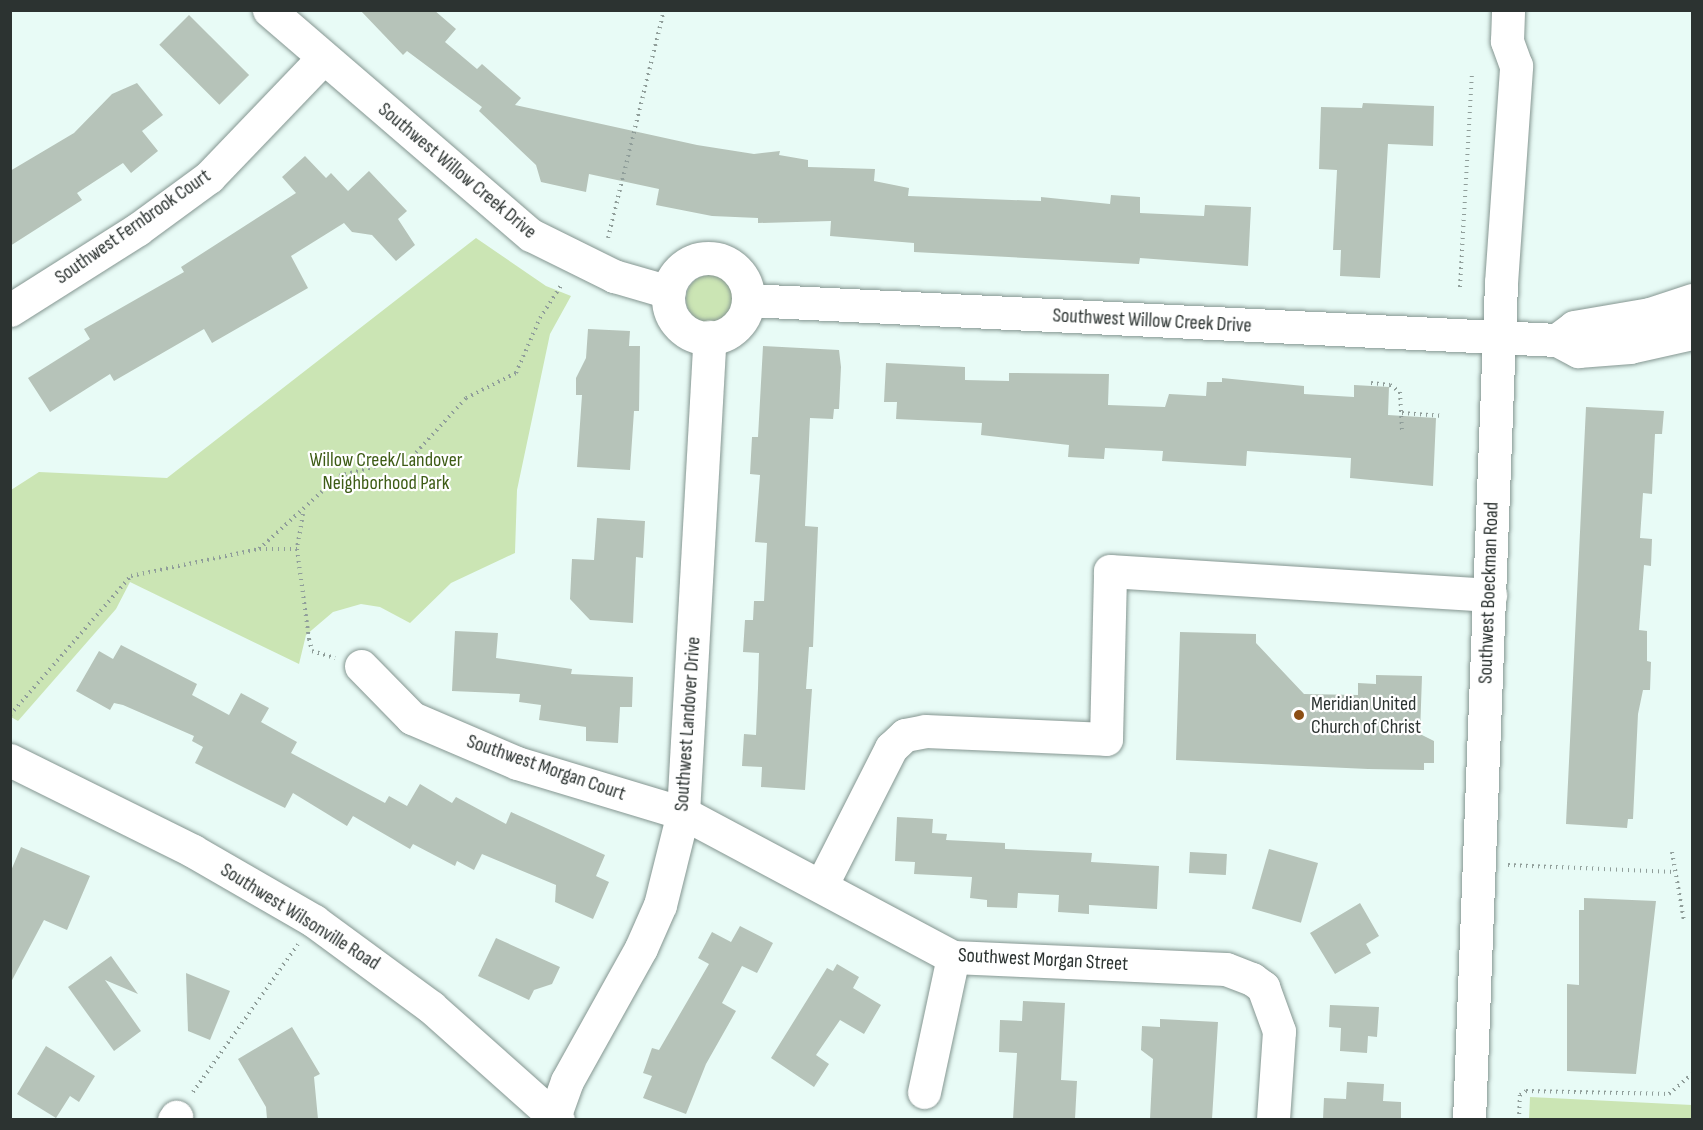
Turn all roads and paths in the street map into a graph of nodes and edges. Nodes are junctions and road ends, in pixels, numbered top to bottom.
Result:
1 (269, 10) edge
2 (664, 10) edge
3 (1508, 10) edge
4 (1530, 10) edge
5 (323, 58) junction
6 (1516, 66) junction
7 (1472, 75) dead end
8 (608, 238) dead end
9 (565, 278) dead end
10 (1460, 287) dead end
11 (669, 292) junction
12 (748, 300) junction
13 (1692, 300) edge
14 (10, 310) edge
15 (1692, 333) edge
16 (710, 338) junction
17 (1499, 339) junction
18 (1557, 340) junction
19 (1371, 383) dead end
20 (1402, 413) junction
21 (1443, 416) dead end
22 (1402, 430) dead end
23 (303, 513) junction
24 (259, 549) junction
25 (297, 549) junction
26 (1490, 595) junction
27 (361, 666) joint
28 (10, 715) edge
29 (10, 760) edge
30 (683, 813) junction
31 (1672, 852) dead end
32 (1480, 864) junction
33 (1676, 872) junction
34 (821, 886) junction
35 (314, 921) junction
36 (1684, 921) dead end
37 (954, 957) junction
38 (1692, 1074) edge
39 (924, 1092) dead end
40 (175, 1118) edge
41 (555, 1118) edge
42 (1273, 1119) edge
43 (1469, 1119) edge
44 (1519, 1119) edge

1 - 5 street, Southwest Willow Creek Drive
2 - 8 path
3 - 6 street, Southwest Boeckman Road
4 - 6 street, Southwest Boeckman Road
5 - 11 street, Southwest Willow Creek Drive
5 - 14 street, Southwest Fernbrook Court
6 - 17 street, Southwest Boeckman Road
7 - 10 path
9 - 23 path
11 - 12 street
11 - 16 street
12 - 16 street
12 - 17 street, Southwest Willow Creek Drive
13 - 18 street
15 - 18 street, Southwest Willow Creek Drive
16 - 30 street, Southwest Landover Drive
17 - 18 street, Southwest Willow Creek Drive
17 - 26 street, Southwest Boeckman Road
19 - 20 path
20 - 21 path
20 - 22 path
23 - 24 path
23 - 25 path
24 - 25 path
24 - 28 path
25 - 27 path
26 - 32 street, Southwest Boeckman Road
26 - 34 street
27 - 30 street, Southwest Morgan Court
29 - 35 street, Southwest Wilsonville Road
30 - 34 street, Southwest Morgan Street
30 - 41 street, Southwest Landover Drive
31 - 33 path
32 - 33 path
32 - 43 street, Southwest Boeckman Road
33 - 36 path
34 - 37 street, Southwest Morgan Street
35 - 40 path
35 - 41 street, Southwest Wilsonville Road
37 - 39 street
37 - 42 street, Southwest Morgan Street
38 - 44 path

